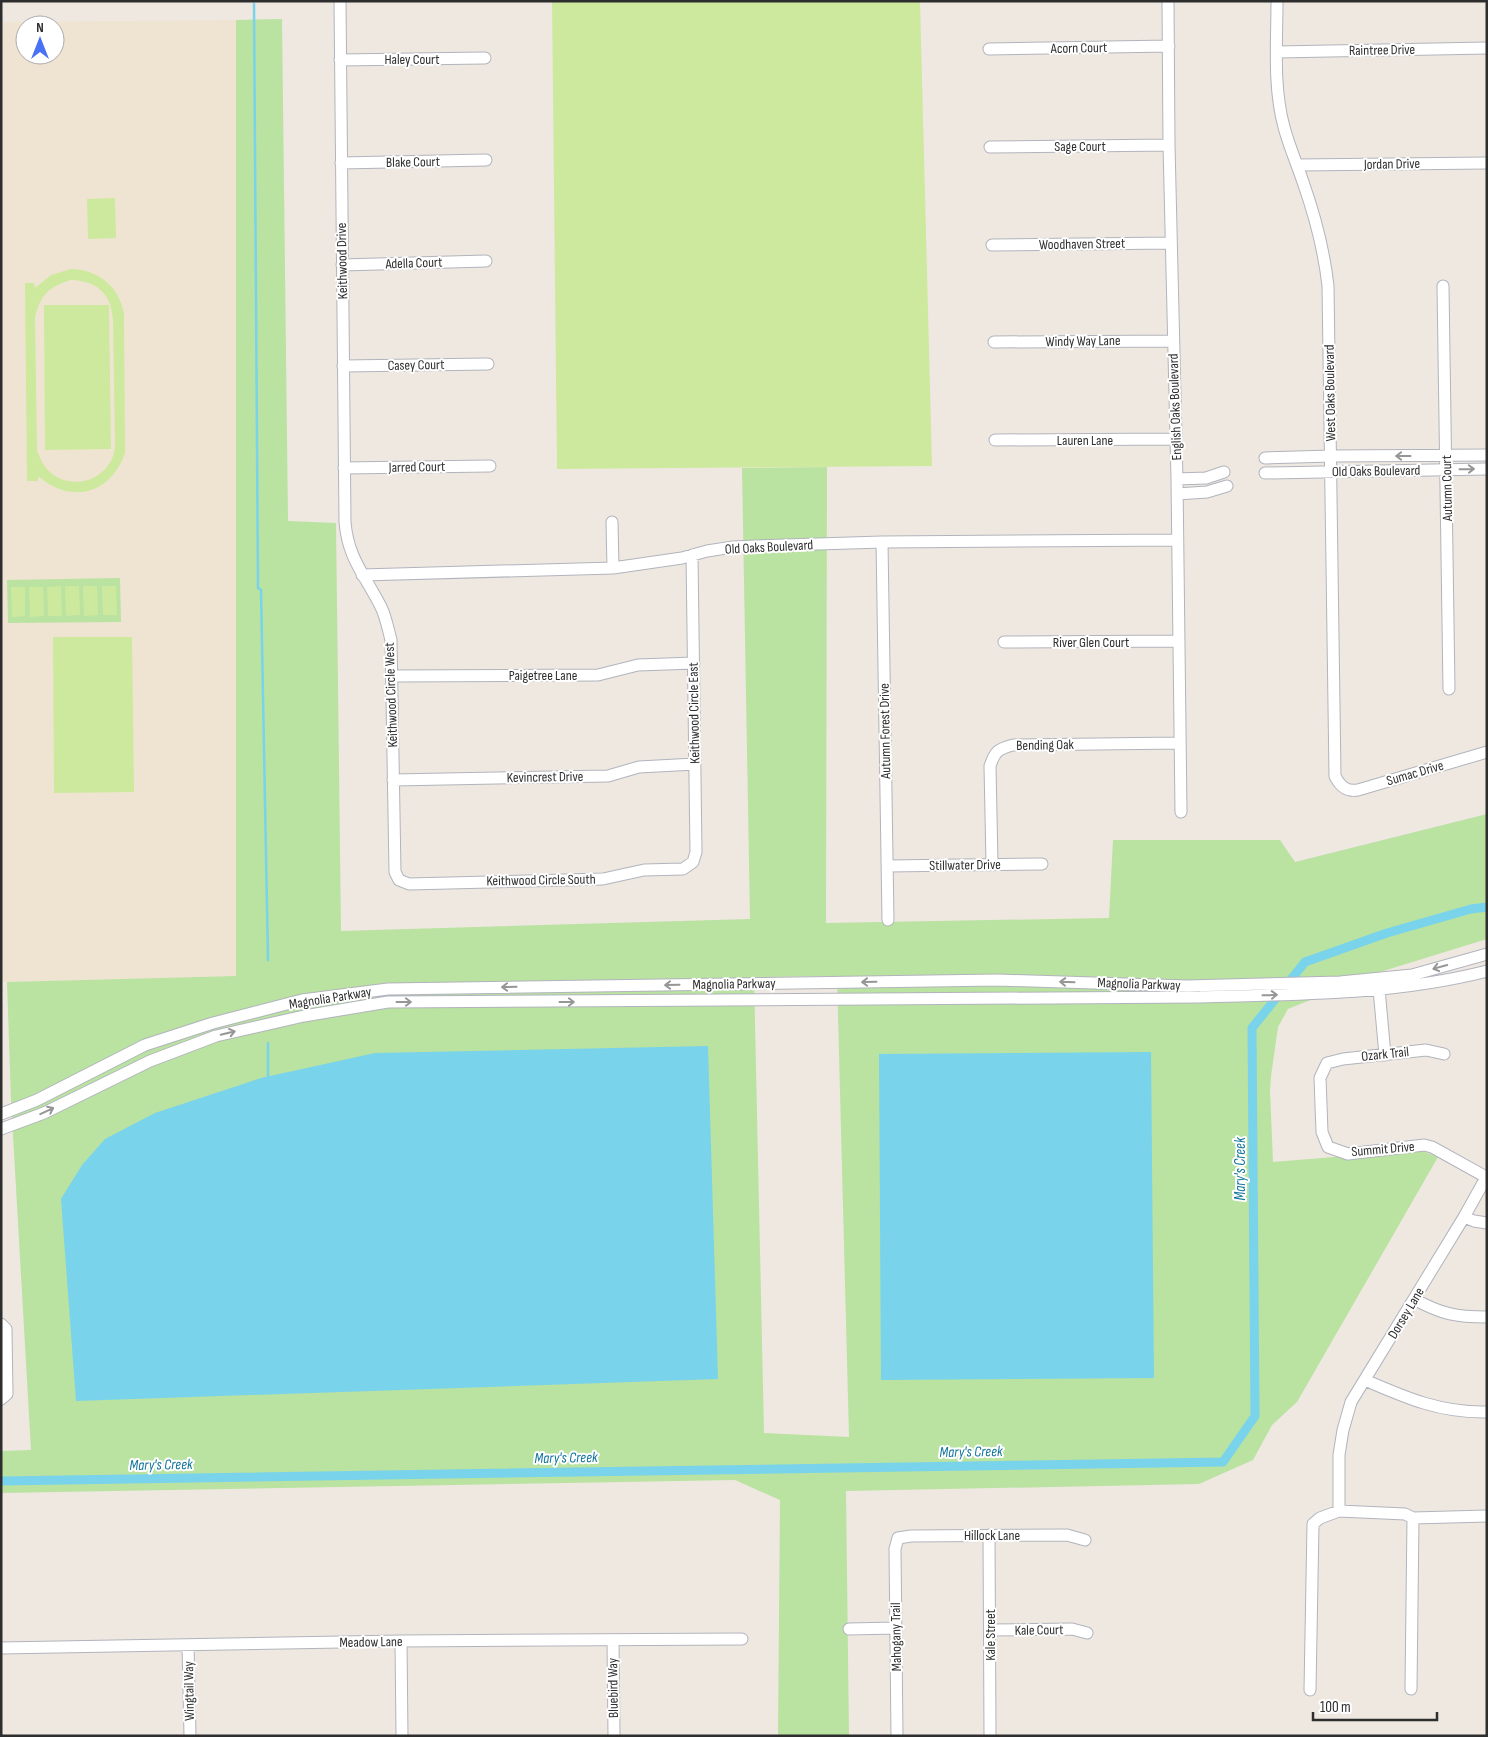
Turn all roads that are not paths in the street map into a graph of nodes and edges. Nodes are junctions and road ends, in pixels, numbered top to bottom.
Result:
1 (340, 1) edge
2 (1168, 1) edge
3 (1277, 1) edge
4 (1168, 46) junction
5 (1487, 48) edge
6 (989, 49) dead end
7 (1277, 52) junction
8 (485, 58) dead end
9 (340, 60) junction
10 (1169, 145) junction
11 (990, 147) dead end
12 (486, 160) dead end
13 (341, 163) junction
14 (1487, 163) edge
15 (1298, 165) junction
16 (1171, 243) junction
17 (992, 245) dead end
18 (486, 261) dead end
19 (342, 265) junction
20 (1443, 286) dead end
21 (1173, 340) junction
22 (994, 342) dead end
23 (488, 364) dead end
24 (343, 366) junction
25 (1175, 439) junction
26 (995, 440) dead end
27 (1487, 455) edge
28 (1332, 456) junction
29 (1446, 456) junction
30 (1265, 458) dead end
31 (490, 466) dead end
32 (344, 468) junction
33 (1487, 469) edge
34 (1446, 470) junction
35 (1224, 472) dead end
36 (1331, 472) junction
37 (1265, 473) dead end
38 (1177, 479) junction
39 (1227, 486) dead end
40 (1177, 494) junction
41 (345, 522) joint
42 (612, 522) dead end
43 (1177, 540) junction
44 (882, 542) junction
45 (692, 555) junction
46 (613, 568) junction
47 (362, 575) junction
48 (1178, 641) junction
49 (1004, 642) dead end
50 (694, 663) junction
51 (392, 676) junction
52 (1449, 689) dead end
53 (1180, 743) junction
54 (1487, 752) edge
55 (695, 764) junction
56 (393, 780) junction
57 (1344, 788) joint
58 (1181, 812) dead end
59 (992, 864) junction
60 (1042, 864) dead end
61 (888, 866) junction
62 (687, 868) joint
63 (397, 878) joint
64 (888, 920) dead end
65 (1487, 954) edge
66 (1487, 971) edge
67 (890, 981) junction
68 (734, 984) junction
69 (1323, 988) junction
70 (1379, 989) junction
71 (371, 991) junction
72 (1221, 991) junction
73 (889, 1000) junction
74 (734, 1001) junction
75 (373, 1005) junction
76 (191, 1030) junction
77 (196, 1044) junction
78 (1444, 1054) dead end
79 (1385, 1055) junction
80 (1326, 1063) joint
81 (1, 1114) edge
82 (1, 1129) edge
83 (1486, 1177) edge
84 (1464, 1216) junction
85 (1487, 1222) edge
86 (1414, 1299) junction
87 (1487, 1317) edge
88 (1, 1324) edge
89 (1365, 1380) junction
90 (1, 1399) edge
91 (1487, 1412) edge
92 (1339, 1511) junction
93 (1487, 1516) edge
94 (1413, 1518) junction
95 (989, 1535) junction
96 (898, 1538) joint
97 (1085, 1540) dead end
98 (896, 1628) junction
99 (849, 1629) dead end
100 (990, 1630) junction
101 (1087, 1633) dead end
102 (742, 1638) dead end
103 (613, 1640) junction
104 (400, 1641) junction
105 (188, 1646) junction
106 (1, 1648) edge
107 (1412, 1689) dead end
108 (1310, 1690) dead end
109 (190, 1736) edge
110 (402, 1736) edge
111 (614, 1736) edge
112 (897, 1736) edge
113 (990, 1736) edge

1 - 9 street, Keithwood Drive
2 - 4 street, English Oaks Boulevard
3 - 7 street, West Oaks Boulevard
4 - 6 street, Acorn Court
4 - 10 street, English Oaks Boulevard
5 - 7 street, Raintree Drive
7 - 15 street, West Oaks Boulevard
8 - 9 street, Haley Court
9 - 13 street, Keithwood Drive
10 - 11 street, Sage Court
10 - 16 street, English Oaks Boulevard
12 - 13 street, Blake Court
13 - 19 street, Keithwood Drive
14 - 15 street, Jordan Drive
15 - 28 street, West Oaks Boulevard
16 - 17 street, Woodhaven Street
16 - 21 street, English Oaks Boulevard
18 - 19 street, Adella Court
19 - 24 street, Keithwood Drive
20 - 29 street, Autumn Court
21 - 22 street, Windy Way Lane
21 - 25 street, English Oaks Boulevard
23 - 24 street, Casey Court
24 - 32 street, Keithwood Drive
25 - 26 street, Lauren Lane
25 - 38 street, English Oaks Boulevard
27 - 29 street, Old Oaks Boulevard
29 -> 28 street, Old Oaks Boulevard
28 - 30 street, Old Oaks Boulevard
28 - 36 street, West Oaks Boulevard
29 - 34 street, Autumn Court
31 - 32 street, Jarred Court
32 - 41 street, Keithwood Drive
34 -> 33 street, Old Oaks Boulevard
34 - 36 street, Old Oaks Boulevard
34 - 52 street, Autumn Court
35 - 38 street
36 - 37 street, Old Oaks Boulevard
36 - 57 street, West Oaks Boulevard
38 - 40 street, English Oaks Boulevard
39 - 40 street
40 - 43 street, English Oaks Boulevard
41 - 47 street, Keithwood Circle West
42 - 46 street
43 - 44 street, Old Oaks Boulevard
43 - 48 street, English Oaks Boulevard
44 - 45 street, Old Oaks Boulevard
44 - 61 street, Autumn Forest Drive
45 - 46 street, Old Oaks Boulevard
45 - 50 street, Keithwood Circle East
46 - 47 street, Old Oaks Boulevard
47 - 51 street, Keithwood Circle West
48 - 49 street, River Glen Court
48 - 53 street, English Oaks Boulevard
50 - 51 street, Paigetree Lane
50 - 55 street, Keithwood Circle East
51 - 56 street, Keithwood Circle West
53 - 58 street, English Oaks Boulevard
53 - 59 street, Bending Oak
54 - 57 street, Sumac Drive
55 - 56 street, Kevincrest Drive
55 - 62 street, Keithwood Circle East
56 - 63 street, Keithwood Circle West
59 - 60 street, Stillwater Drive
59 - 61 street, Stillwater Drive
61 - 64 street, Autumn Forest Drive
62 - 63 street, Keithwood Circle South
65 -> 69 street, Magnolia Parkway
66 - 70 street, Magnolia Parkway
67 -> 68 street, Magnolia Parkway
72 -> 67 street, Magnolia Parkway
67 - 73 street
68 -> 71 street, Magnolia Parkway
68 - 74 street
69 - 70 street, Magnolia Parkway
69 - 72 street, Magnolia Parkway
70 - 79 street
71 - 75 street
71 - 76 street, Magnolia Parkway
72 - 73 street, Magnolia Parkway
73 - 74 street, Magnolia Parkway
75 -> 74 street, Magnolia Parkway
77 -> 75 street, Magnolia Parkway
76 - 77 street
76 - 81 street, Magnolia Parkway
82 -> 77 street, Magnolia Parkway
78 - 79 street, Ozark Trail
79 - 80 street, Ozark Trail
80 - 83 street, Summit Drive
83 - 84 street, Dorsey Lane
84 - 85 street
84 - 86 street, Dorsey Lane
86 - 87 street
86 - 89 street, Dorsey Lane
88 - 90 street
89 - 91 street
89 - 92 street, Dorsey Lane
92 - 94 street
92 - 108 street
93 - 94 street
94 - 107 street
95 - 96 street, Hillock Lane
95 - 97 street, Hillock Lane
95 - 100 street, Kale Street
96 - 98 street, Mahogany Trail
98 - 99 street
98 - 112 street, Mahogany Trail
100 - 101 street, Kale Court
100 - 113 street, Kale Street
102 - 103 street, Meadow Lane
103 - 104 street, Meadow Lane
103 - 111 street, Bluebird Way
104 - 105 street, Meadow Lane
104 - 110 street
105 - 106 street, Meadow Lane
105 - 109 street, Wingtail Way

